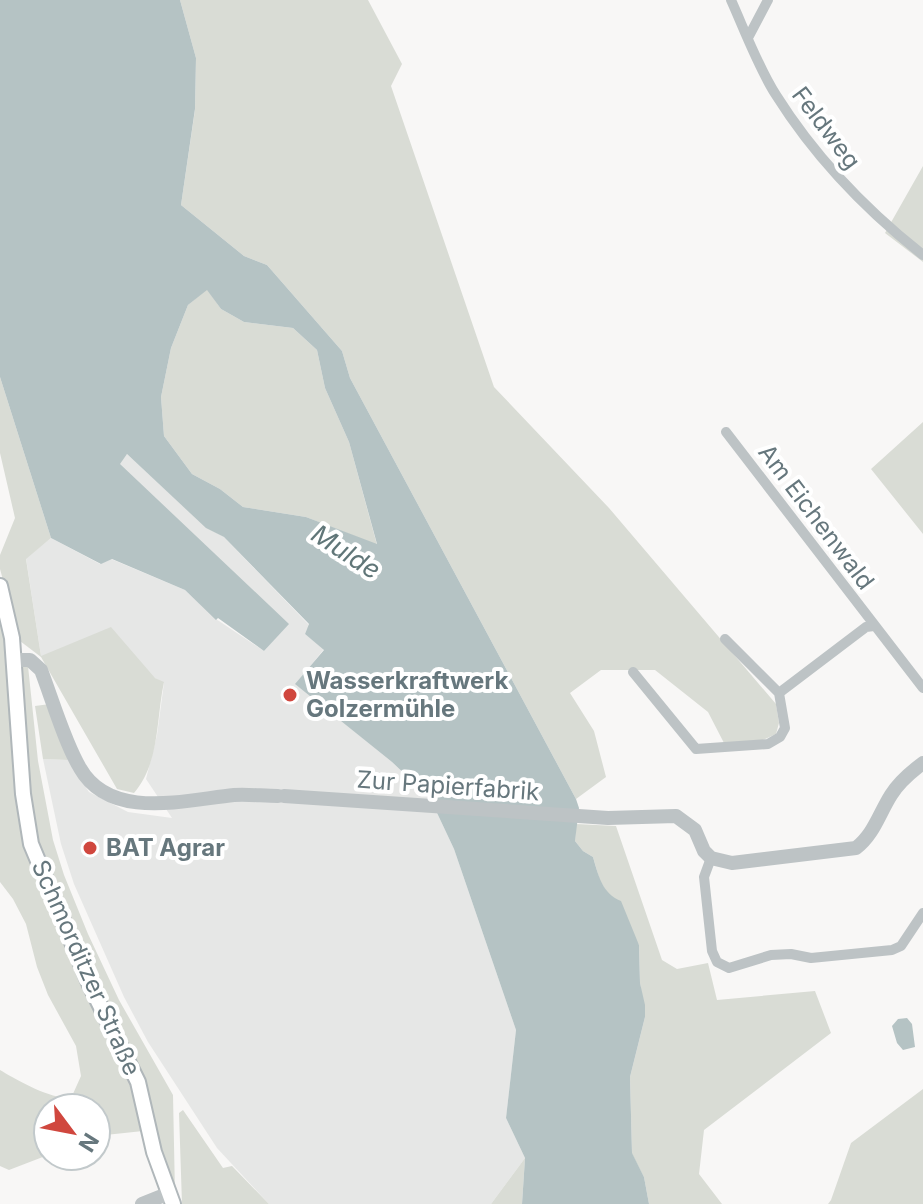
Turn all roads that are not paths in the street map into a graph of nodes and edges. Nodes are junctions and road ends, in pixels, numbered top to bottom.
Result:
1 (731, 0) edge
2 (768, 0) edge
3 (749, 36) junction
4 (923, 255) edge
5 (726, 432) dead end
6 (0, 586) edge
7 (874, 626) junction
8 (725, 639) dead end
9 (15, 660) junction
10 (633, 672) dead end
11 (923, 688) edge
12 (779, 693) junction
13 (923, 763) edge
14 (711, 858) junction
15 (923, 913) edge
16 (170, 1199) edge
17 (142, 1204) edge

1 - 3 street, Feldweg
2 - 3 street
3 - 4 street, Feldweg
5 - 7 street, Am Eichenwald
6 - 9 main road, Schmorditzer Straße
7 - 11 street, Am Eichenwald
7 - 12 street, Am Eichenwald
8 - 12 street
9 - 14 street, Zur Papierfabrik
9 - 16 main road, Schmorditzer Straße
10 - 12 street
13 - 14 street
14 - 15 street
16 - 17 street

